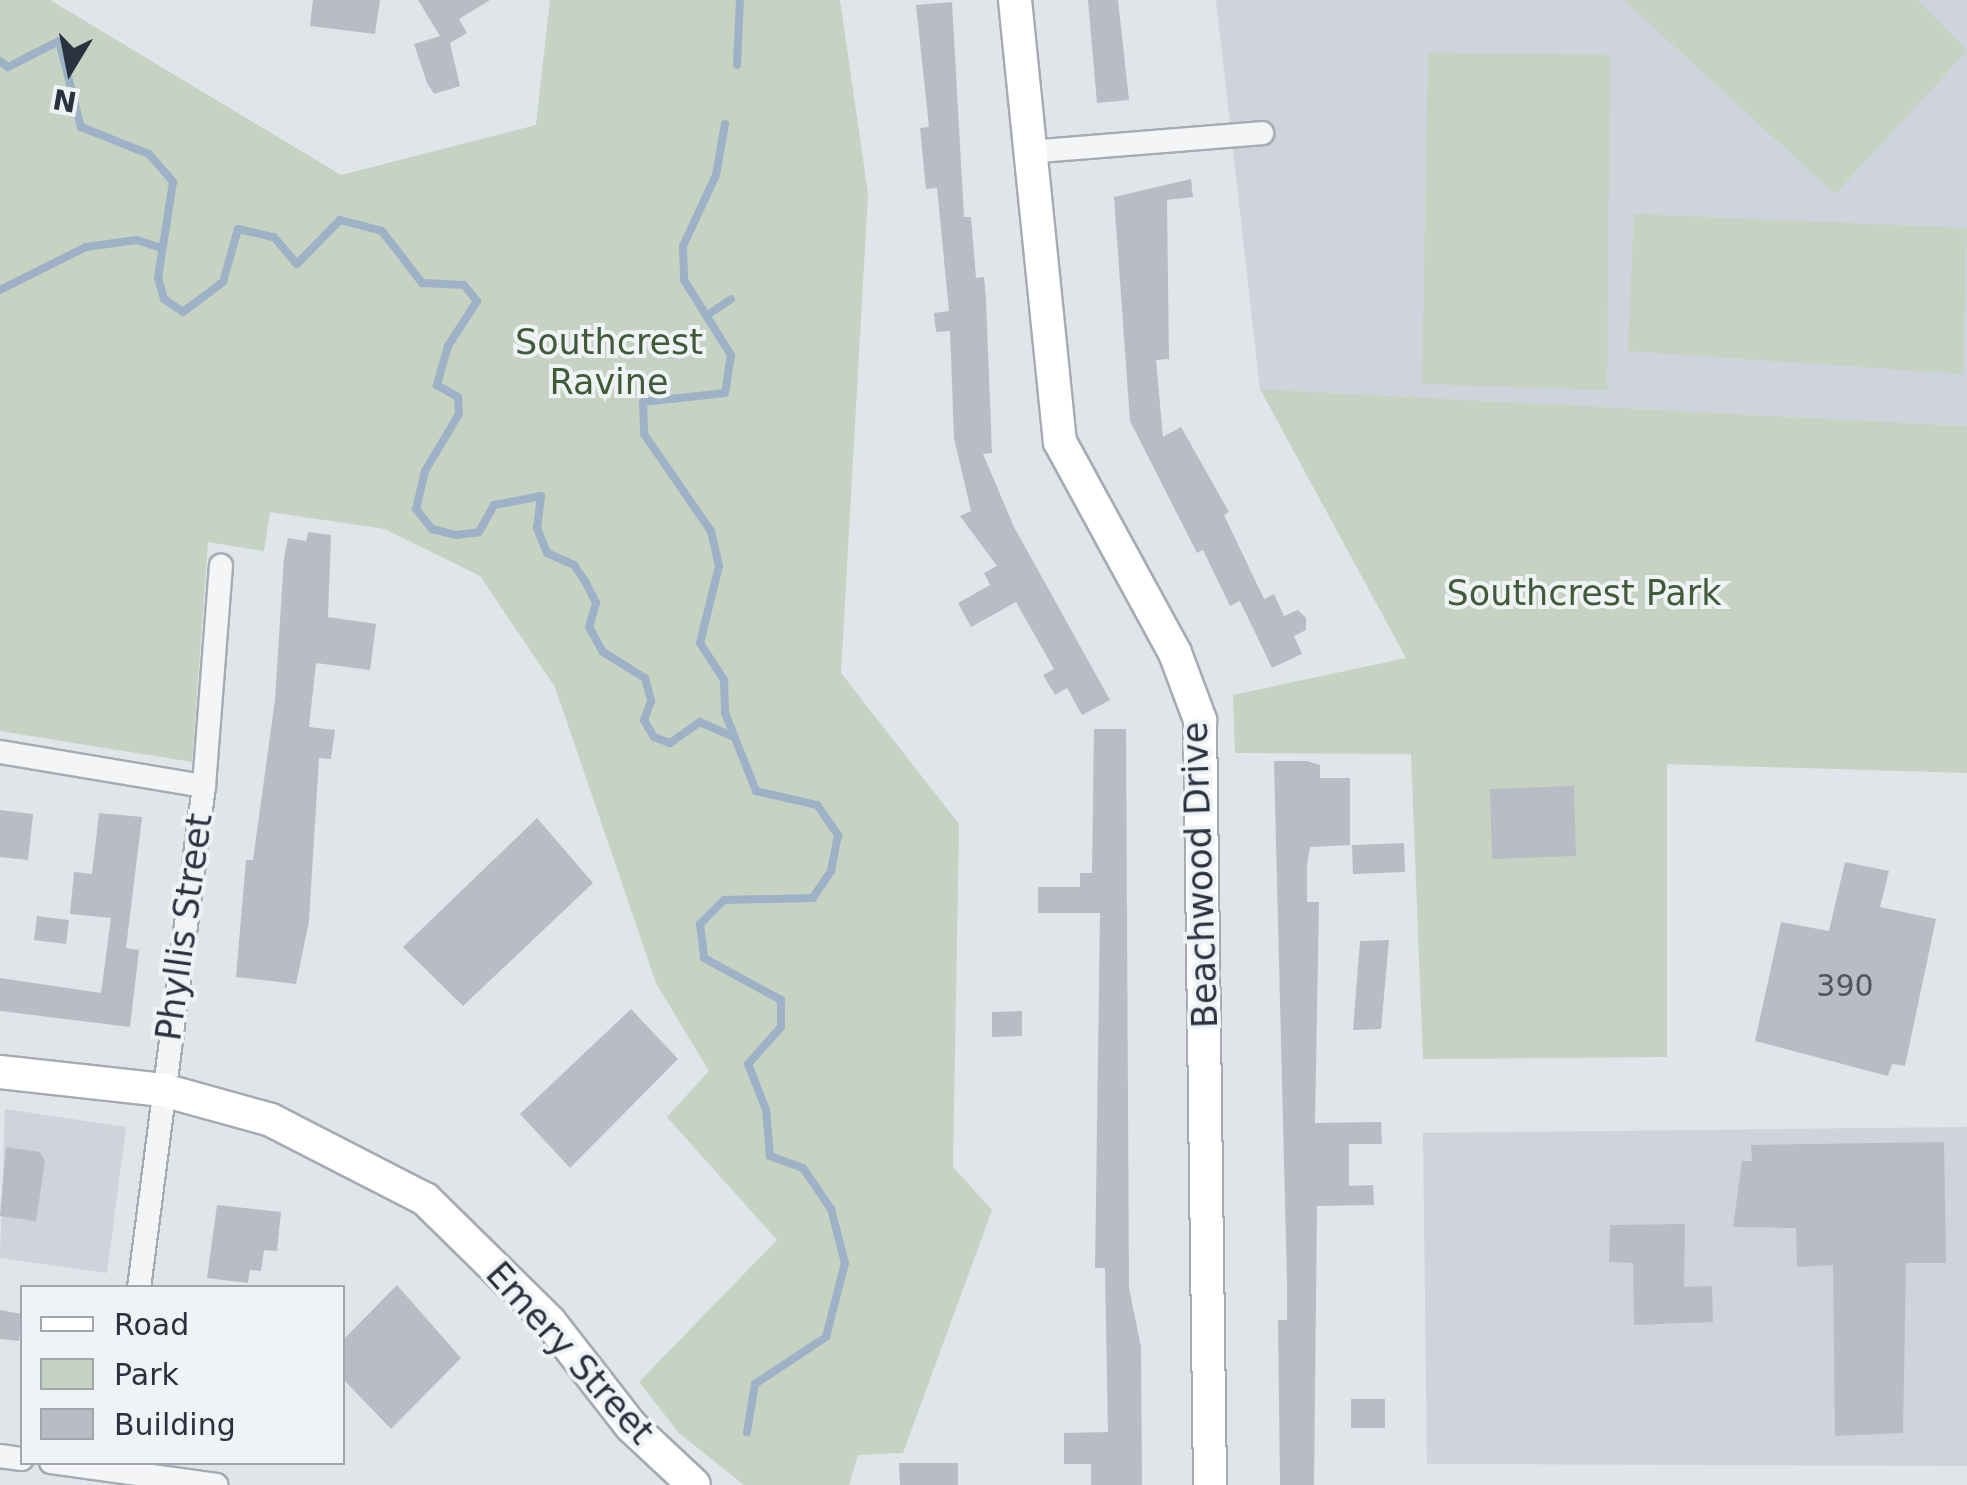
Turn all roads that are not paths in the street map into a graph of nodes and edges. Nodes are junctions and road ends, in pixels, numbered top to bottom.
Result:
1 (1014, 0) edge
2 (1262, 133) dead end
3 (1028, 152) junction
4 (222, 566) dead end
5 (0, 752) edge
6 (204, 786) junction
7 (0, 1072) edge
8 (163, 1090) junction
9 (140, 1285) edge
10 (92, 1465) edge
11 (119, 1467) edge
12 (216, 1485) edge
13 (694, 1485) edge
14 (1210, 1485) edge

1 - 3 street, Beachwood Drive
2 - 3 street
3 - 14 street, Beachwood Drive
4 - 6 street, Phyllis Street
5 - 6 street
6 - 8 street, Phyllis Street
7 - 8 street, Emery Street
8 - 9 street, Phyllis Street
8 - 13 street, Emery Street
10 - 11 street
11 - 12 street

